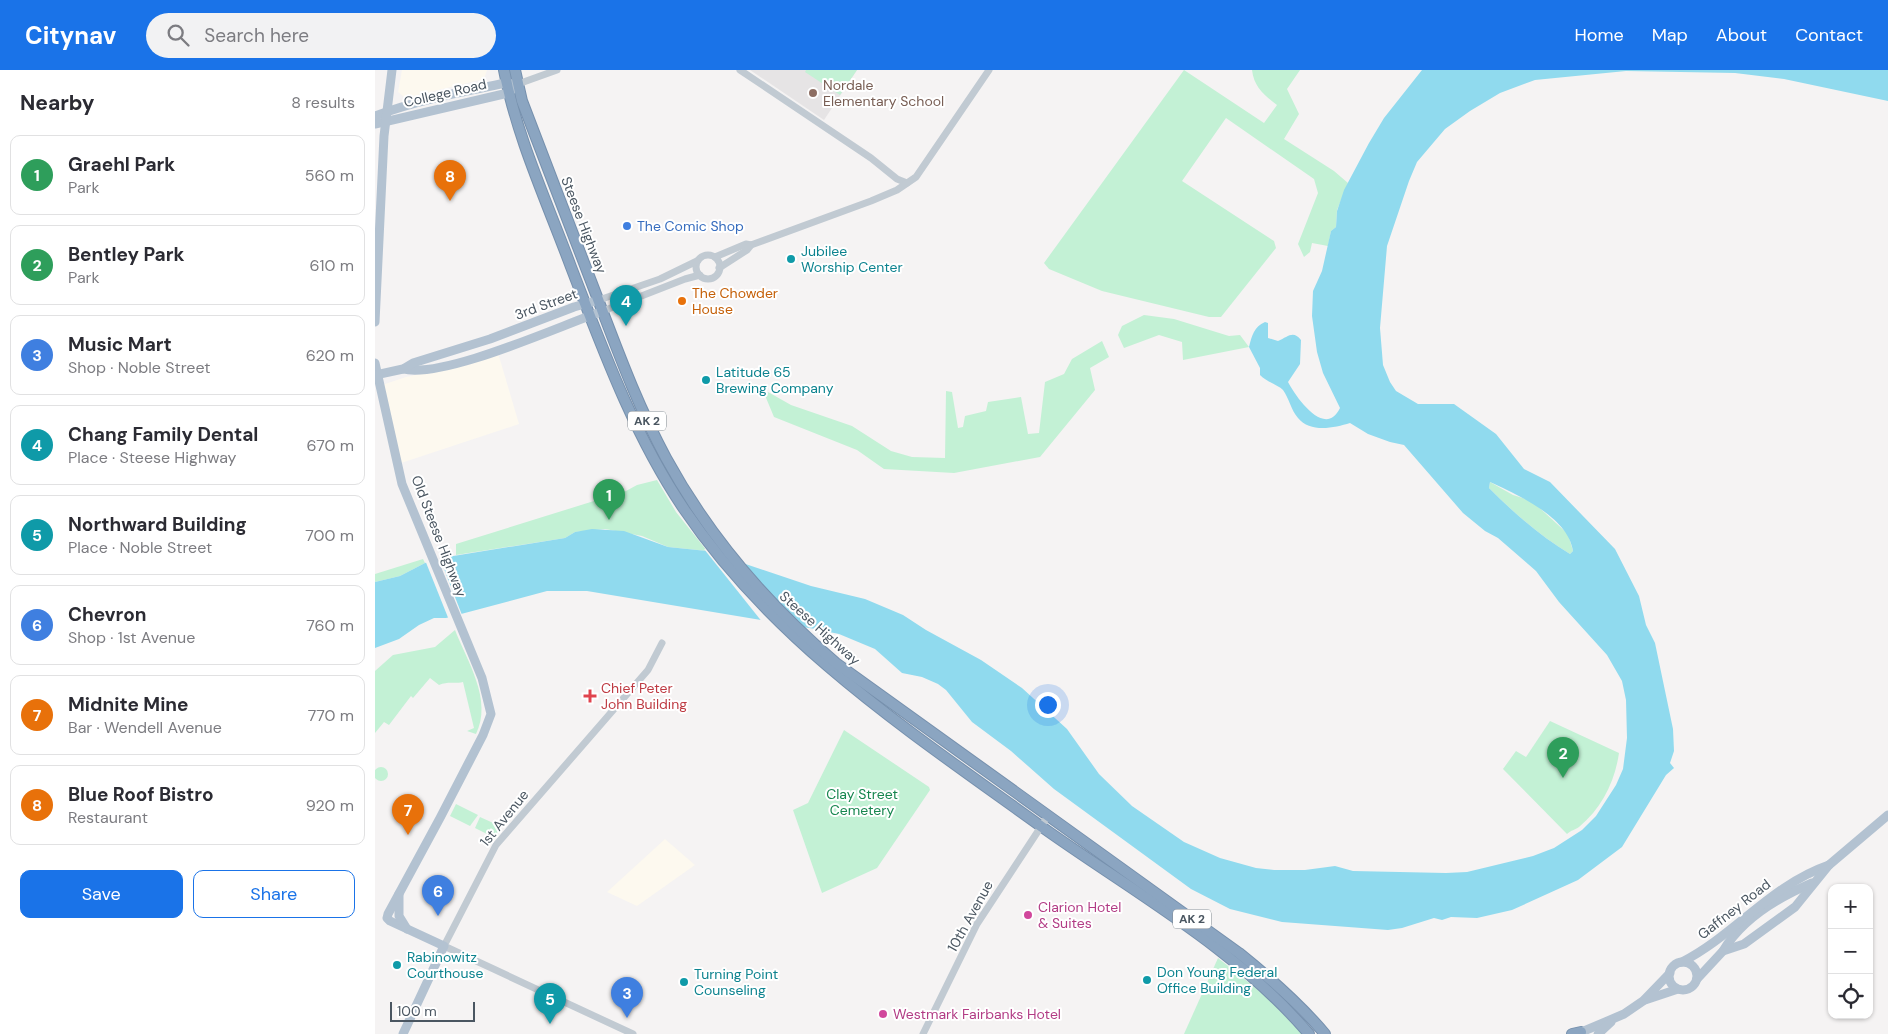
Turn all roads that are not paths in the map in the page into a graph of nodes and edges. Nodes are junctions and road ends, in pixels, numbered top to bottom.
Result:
1 (392, 70) edge
2 (504, 70) edge
3 (515, 70) edge
4 (557, 70) edge
5 (740, 70) edge
6 (989, 70) edge
7 (518, 84) junction
8 (507, 88) junction
9 (375, 116) edge
10 (386, 116) junction
11 (375, 124) edge
12 (375, 140) edge
13 (383, 156) junction
14 (907, 183) junction
15 (751, 245) junction
16 (715, 257) junction
17 (697, 262) junction
18 (719, 268) junction
19 (700, 275) junction
20 (599, 300) junction
21 (585, 304) junction
22 (603, 311) junction
23 (590, 315) junction
24 (375, 322) edge
25 (375, 363) edge
26 (403, 369) junction
27 (376, 375) edge
28 (662, 643) dead end
29 (1888, 815) edge
30 (1049, 816) junction
31 (1041, 826) junction
32 (1829, 865) junction
33 (1815, 881) junction
34 (399, 894) junction
35 (408, 929) junction
36 (444, 946) junction
37 (1723, 951) junction
38 (1682, 962) junction
39 (1669, 973) junction
40 (1697, 979) junction
41 (1678, 989) junction
42 (1643, 1001) junction
43 (1303, 1008) junction
44 (1613, 1020) junction
45 (403, 1034) edge
46 (633, 1034) edge
47 (923, 1034) edge
48 (1308, 1034) edge
49 (1325, 1034) edge
50 (1330, 1034) edge
51 (1577, 1034) edge
52 (1597, 1034) edge

1 - 10 main road
2 - 8 highway, Steese Highway / AK 2
3 - 7 highway, Steese Highway / AK 2
4 - 7 street, College Road
5 - 14 street
6 - 14 street
7 - 8 main road, College Road
7 - 20 highway, Steese Highway / AK 2
8 - 10 main road, College Road
8 - 21 highway, Steese Highway / AK 2
9 - 10 main road, College Road
10 - 11 main road, College Road
10 - 13 main road
12 - 13 main road
13 - 24 main road
14 - 15 street
15 - 16 street
15 - 18 street
16 - 17 street
16 - 18 street
17 - 19 street
17 - 20 street, 3rd Street
18 - 19 street
19 - 22 street, 3rd Street
20 - 21 main road, 3rd Street
20 - 22 highway, Steese Highway / AK 2
21 - 23 highway, Steese Highway / AK 2
21 - 26 main road, 3rd Street
22 - 23 main road, 3rd Street
22 - 30 highway, Steese Highway / AK 2
23 - 26 main road, 3rd Street
23 - 31 highway, Steese Highway / AK 2
25 - 27 main road, Old Steese Highway
26 - 27 main road, 3rd Street
27 - 34 main road, Old Steese Highway
28 - 36 street, 1st Avenue
29 - 32 main road, Gaffney Road
30 - 31 street, 10th Avenue
30 - 43 highway, Steese Highway / AK 2
31 - 47 street, 10th Avenue
31 - 48 highway, Steese Highway / AK 2
32 - 33 main road, Gaffney Road
32 - 38 main road, Gaffney Road
33 - 37 main road, Gaffney Road
33 - 37 main road, Gaffney Road
34 - 35 main road
34 - 35 main road
35 - 36 main road
36 - 45 main road, 1st Avenue
36 - 46 street
37 - 40 main road, Gaffney Road
38 - 39 main road
38 - 40 main road
39 - 41 main road
39 - 42 main road
40 - 41 main road
41 - 42 main road
42 - 44 main road
43 - 49 highway, Steese Highway / AK 2
43 - 50 highway
44 - 51 main road
44 - 52 main road

